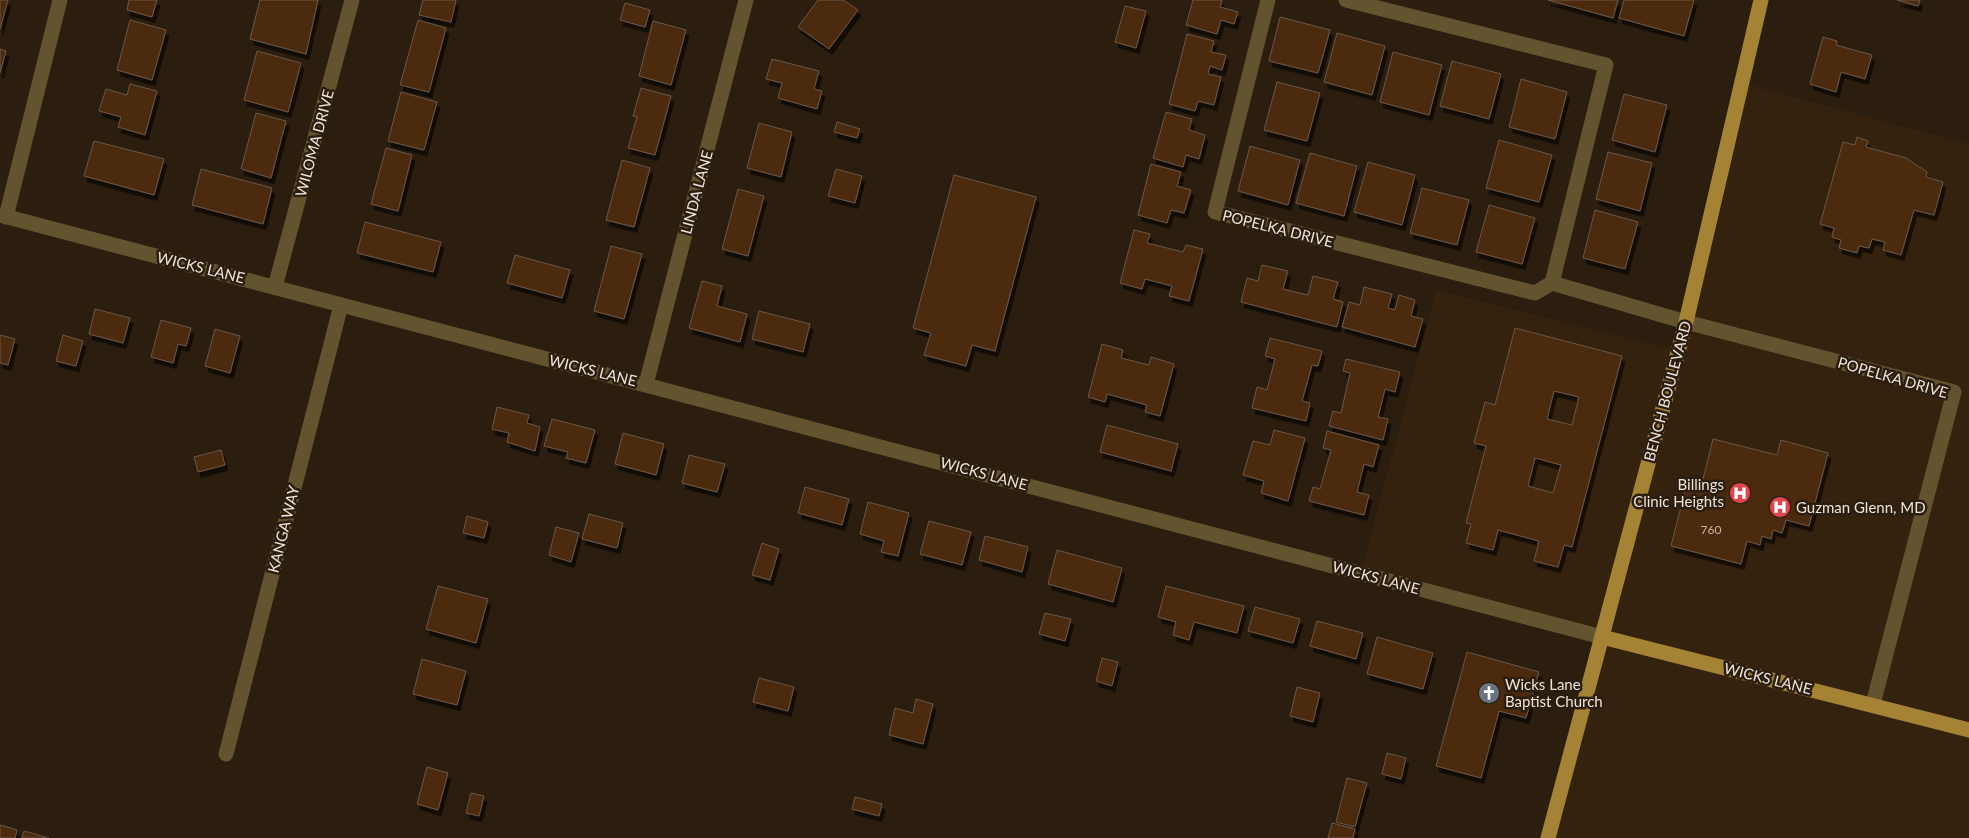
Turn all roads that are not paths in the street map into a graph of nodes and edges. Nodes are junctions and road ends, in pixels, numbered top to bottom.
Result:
1 (60, 0) edge
2 (352, 0) edge
3 (746, 0) edge
4 (1268, 0) edge
5 (1346, 0) edge
6 (1761, 0) edge
7 (3, 216) edge
8 (1552, 283) junction
9 (275, 286) junction
10 (341, 305) junction
11 (1686, 322) junction
12 (646, 384) junction
13 (1602, 637) junction
14 (1873, 704) junction
15 (1969, 730) edge
16 (226, 754) dead end
17 (1548, 838) edge

1 - 7 street
2 - 9 street, WILOMA DRIVE
3 - 12 street, LINDA LANE
4 - 8 street, POPELKA DRIVE
5 - 8 street
6 - 11 main road, BENCH BOULEVARD
7 - 9 street, WICKS LANE
8 - 11 street, POPELKA DRIVE
9 - 10 street, WICKS LANE
10 - 12 street, WICKS LANE
10 - 16 street, KANGA WAY
11 - 13 main road, BENCH BOULEVARD
11 - 14 street, POPELKA DRIVE
12 - 13 street, WICKS LANE
13 - 14 main road, WICKS LANE
13 - 17 main road, BENCH BOULEVARD
14 - 15 main road, WICKS LANE

